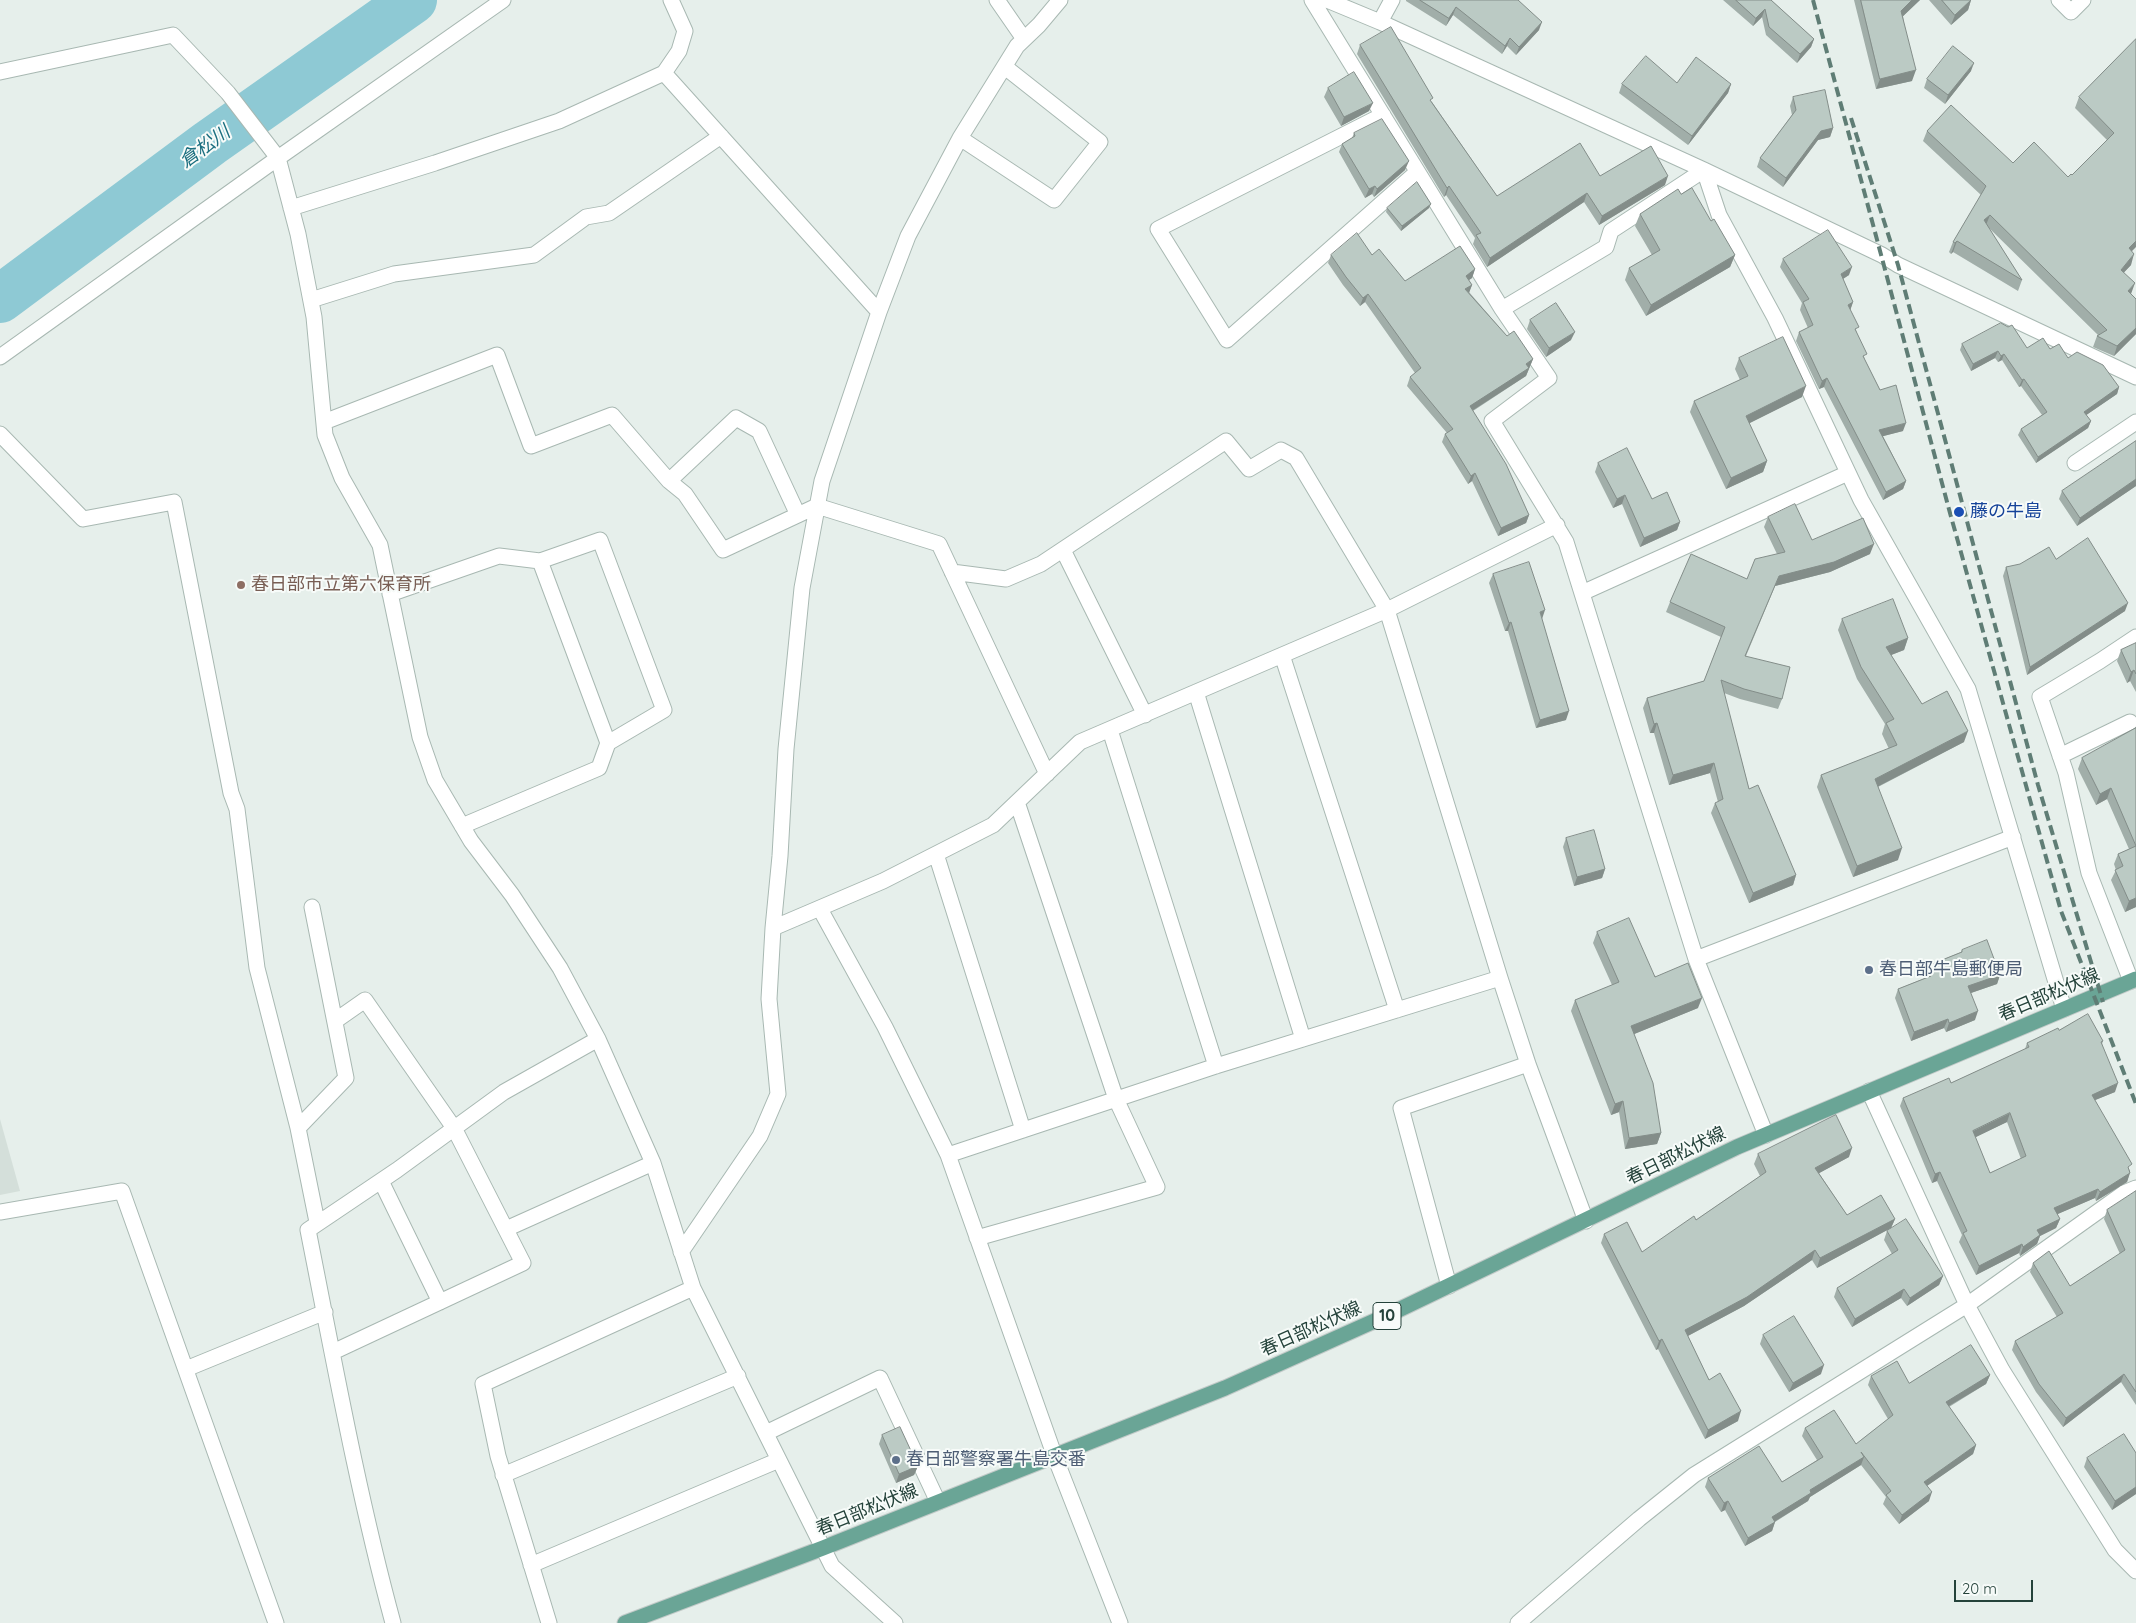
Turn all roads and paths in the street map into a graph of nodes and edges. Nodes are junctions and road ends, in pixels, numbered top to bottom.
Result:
1 (503, 0) edge
2 (671, 0) edge
3 (997, 0) edge
4 (1060, 0) edge
5 (1312, 0) edge
6 (1327, 0) edge
7 (1392, 0) edge
8 (2059, 0) edge
9 (2083, 0) edge
10 (1380, 22) junction
11 (1024, 39) junction
12 (1005, 67) junction
13 (0, 72) edge
14 (664, 73) junction
15 (1383, 115) junction
16 (721, 136) junction
17 (960, 138) junction
18 (274, 153) junction
19 (1704, 170) junction
20 (1418, 172) junction
21 (291, 208) junction
22 (311, 300) junction
23 (1502, 309) junction
24 (879, 312) junction
25 (0, 357) edge
26 (2134, 373) edge
27 (324, 422) junction
28 (2136, 422) edge
29 (0, 434) edge
30 (2075, 463) dead end
31 (1848, 473) junction
32 (669, 481) junction
33 (817, 506) junction
34 (798, 515) junction
35 (1557, 525) junction
36 (1063, 550) junction
37 (540, 560) junction
38 (952, 572) junction
39 (1582, 593) junction
40 (390, 594) junction
41 (1387, 610) junction
42 (2136, 637) edge
43 (1282, 655) junction
44 (1196, 692) junction
45 (1145, 715) junction
46 (2130, 722) dead end
47 (1110, 730) junction
48 (608, 743) junction
49 (2060, 756) junction
50 (1047, 774) junction
51 (1017, 802) junction
52 (462, 826) junction
53 (2012, 837) junction
54 (936, 854) junction
55 (312, 907) dead end
56 (820, 909) junction
57 (773, 928) junction
58 (1696, 959) junction
59 (1500, 978) junction
60 (2134, 980) edge
61 (2064, 1009) junction
62 (1397, 1010) junction
63 (335, 1021) junction
64 (598, 1039) junction
65 (1303, 1039) junction
66 (1528, 1064) junction
67 (1216, 1066) junction
68 (1869, 1091) junction
69 (1116, 1099) junction
70 (298, 1128) junction
71 (454, 1128) junction
72 (1023, 1130) junction
73 (1766, 1135) junction
74 (948, 1155) junction
75 (654, 1163) junction
76 (381, 1181) junction
77 (2136, 1188) edge
78 (0, 1212) edge
79 (1586, 1221) junction
80 (317, 1222) junction
81 (506, 1229) junction
82 (977, 1238) junction
83 (681, 1252) junction
84 (1450, 1286) junction
85 (693, 1288) junction
86 (440, 1302) junction
87 (1967, 1305) junction
88 (325, 1312) junction
89 (333, 1352) junction
90 (186, 1370) junction
91 (738, 1376) junction
92 (766, 1434) junction
93 (1055, 1457) junction
94 (779, 1460) junction
95 (503, 1475) junction
96 (938, 1502) junction
97 (823, 1548) junction
98 (531, 1565) junction
99 (2136, 1571) edge
100 (276, 1623) edge
101 (393, 1623) edge
102 (549, 1623) edge
103 (625, 1623) edge
104 (895, 1623) edge
105 (1120, 1623) edge
106 (1518, 1623) edge

1 - 18 street
2 - 14 street
3 - 11 street
4 - 11 street
5 - 15 street
6 - 10 street
7 - 10 street
8 - 9 street
10 - 19 street
11 - 12 street
12 - 17 street
12 - 17 street
13 - 18 street
14 - 16 street
14 - 21 street
15 - 20 street
15 - 20 street
16 - 22 street
16 - 24 street
17 - 24 street
18 - 21 street
18 - 25 street
19 - 23 street
19 - 26 street
19 - 31 street
20 - 23 street
21 - 22 street
22 - 27 street
23 - 35 street
24 - 33 street
27 - 32 street
27 - 40 street
28 - 30 street
29 - 70 street
31 - 39 street
31 - 53 street
32 - 34 street
32 - 34 street
33 - 34 street
33 - 38 street
33 - 57 street
35 - 39 street
35 - 41 street
36 - 38 street
36 - 41 street
36 - 45 street
37 - 40 street
37 - 48 street
37 - 48 street
38 - 50 street
39 - 58 street
40 - 52 street
41 - 43 street
41 - 59 street
42 - 49 street
43 - 44 street
43 - 62 street
44 - 45 street
44 - 65 street
45 - 47 street
46 - 49 street
47 - 50 street
47 - 67 street
48 - 52 street
49 - 60 street
50 - 51 street
51 - 54 street
51 - 69 street
52 - 64 street
53 - 58 street
53 - 61 street
54 - 56 street
54 - 72 street
55 - 63 street
56 - 57 street
56 - 74 street
57 - 83 street
58 - 73 street
59 - 62 street
59 - 66 street
60 - 61 main road, 春日部松伏線 / 10
61 - 68 main road, 春日部松伏線 / 10
62 - 65 street
63 - 70 street
63 - 71 street
64 - 71 street
64 - 75 street
65 - 67 street
66 - 79 street
66 - 84 street
67 - 69 street
68 - 73 main road, 春日部松伏線 / 10
68 - 87 street
69 - 72 street
69 - 82 street
70 - 80 street
71 - 76 street
71 - 81 street
72 - 74 street
73 - 79 main road, 春日部松伏線 / 10
74 - 82 street
75 - 81 street
75 - 83 street
76 - 80 street
76 - 86 street
77 - 87 street
78 - 90 street
79 - 84 main road, 春日部松伏線 / 10
80 - 88 street
81 - 86 street
82 - 93 street
83 - 85 street
84 - 93 main road, 春日部松伏線 / 10
85 - 91 street
85 - 95 street
86 - 89 street
87 - 99 street
87 - 106 street
88 - 89 street
88 - 90 street
89 - 101 street
90 - 100 street
91 - 92 street
91 - 95 street
92 - 94 street
92 - 96 street
93 - 96 main road, 春日部松伏線 / 10
93 - 105 street
94 - 97 street
94 - 98 street
95 - 98 street
96 - 97 main road, 春日部松伏線 / 10
97 - 103 main road, 春日部松伏線 / 10
97 - 104 street
98 - 102 street

